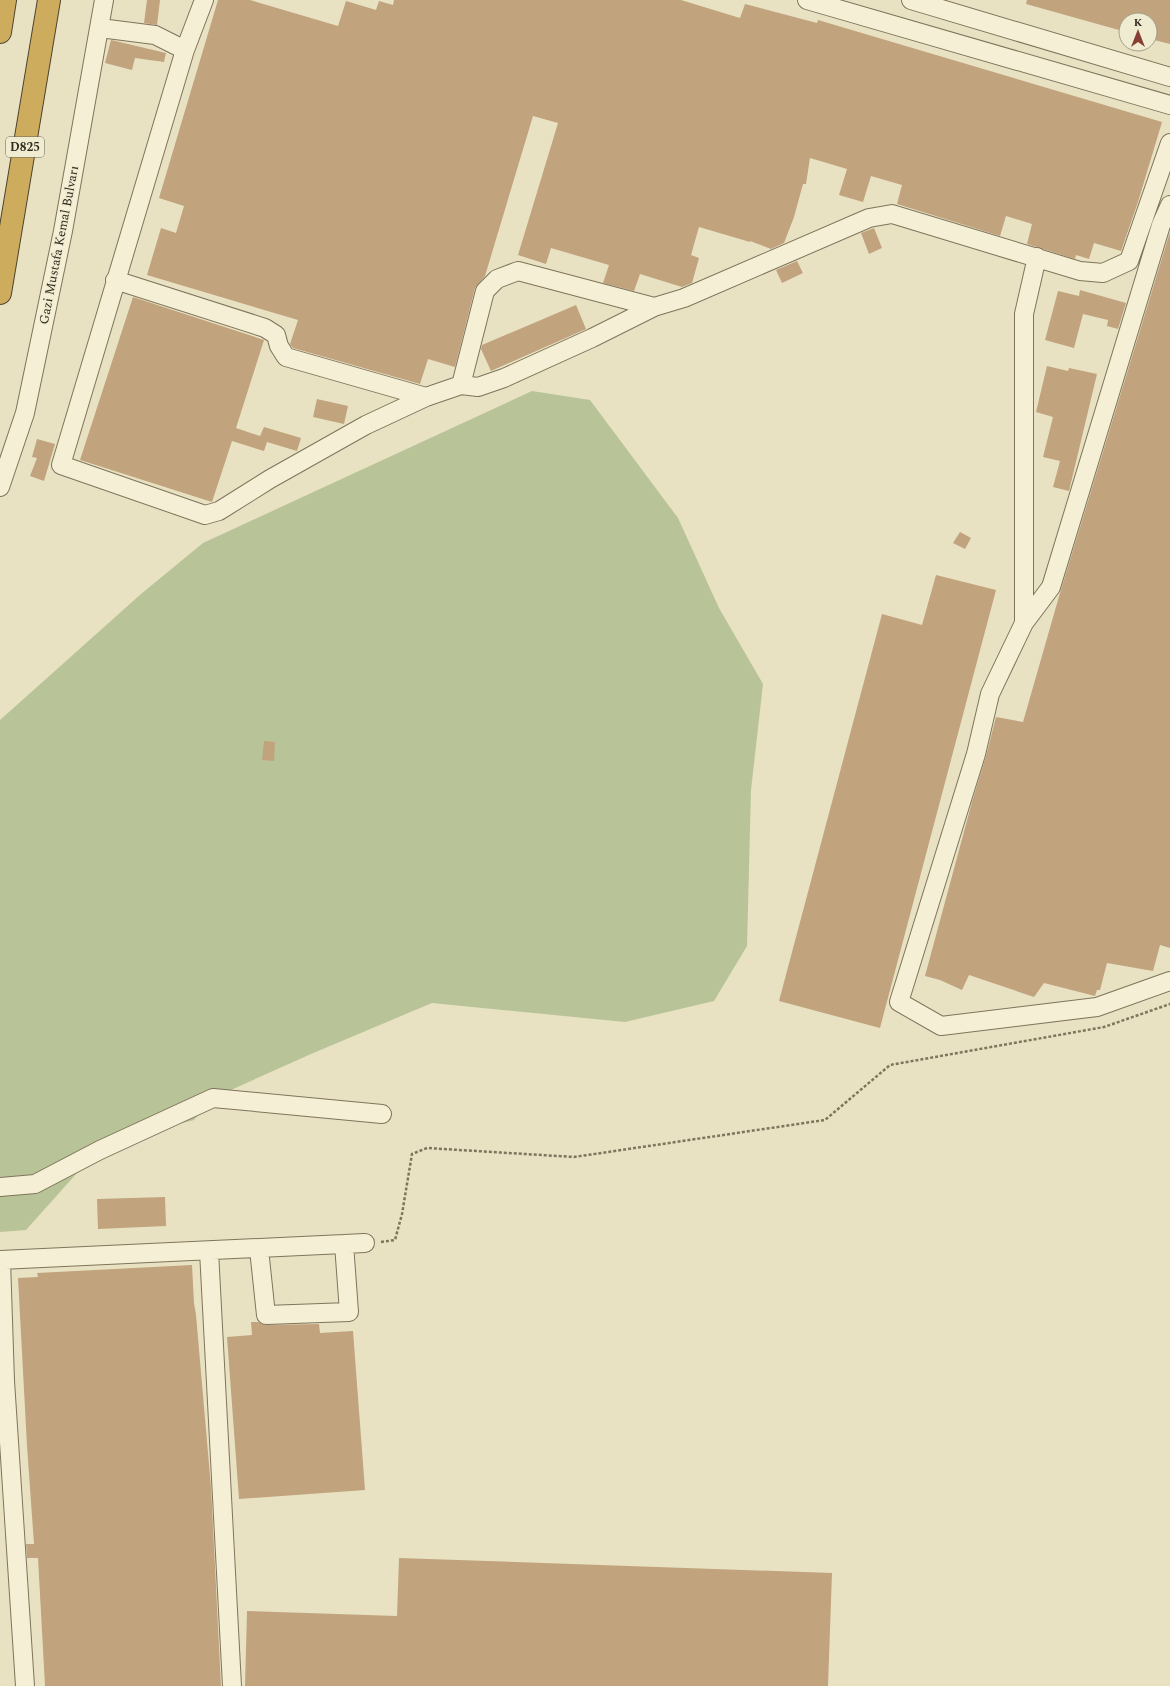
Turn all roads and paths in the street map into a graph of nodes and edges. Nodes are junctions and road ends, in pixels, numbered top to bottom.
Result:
1 (5, 0) edge
2 (50, 0) edge
3 (104, 0) edge
4 (204, 0) edge
5 (807, 0) edge
6 (911, 0) edge
7 (828, 2) edge
8 (100, 28) junction
9 (0, 32) edge
10 (185, 50) junction
11 (1170, 77) edge
12 (1170, 105) edge
13 (1170, 143) edge
14 (1170, 205) edge
15 (1037, 257) junction
16 (116, 280) junction
17 (0, 293) edge
18 (654, 307) junction
19 (461, 385) junction
20 (426, 397) junction
21 (0, 487) edge
22 (1024, 623) junction
23 (1170, 981) edge
24 (1170, 1004) edge
25 (382, 1114) dead end
26 (0, 1187) edge
27 (364, 1243) joint
28 (344, 1244) junction
29 (259, 1249) junction
30 (208, 1251) junction
31 (0, 1260) edge
32 (25, 1686) edge
33 (232, 1686) edge

1 - 9 highway
2 - 17 highway, D825
3 - 8 street, Gazi Mustafa Kemal Bulvarı
4 - 10 street
5 - 7 street
6 - 11 street
7 - 12 street
8 - 10 street
8 - 21 street, Gazi Mustafa Kemal Bulvarı
10 - 16 street
13 - 15 street
14 - 22 street
15 - 18 street
15 - 22 street
16 - 20 street
16 - 20 street
18 - 19 street
18 - 19 street
19 - 20 street
22 - 23 street
24 - 27 path
25 - 26 street
27 - 28 street
28 - 29 street
28 - 29 street
29 - 30 street
30 - 31 street
30 - 33 street
31 - 32 street

